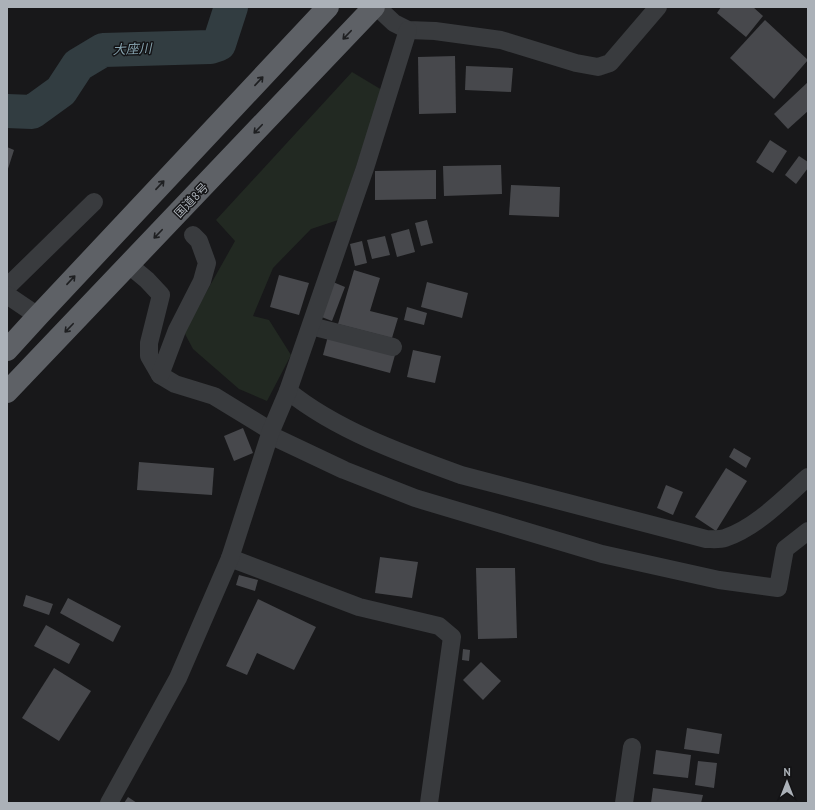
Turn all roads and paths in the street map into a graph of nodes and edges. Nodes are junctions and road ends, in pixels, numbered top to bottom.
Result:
1 (328, 7) edge
2 (376, 7) edge
3 (658, 7) edge
4 (408, 30) junction
5 (94, 202) dead end
6 (193, 235) dead end
7 (129, 265) junction
8 (7, 286) edge
9 (7, 295) edge
10 (38, 316) junction
11 (311, 326) junction
12 (393, 347) dead end
13 (7, 350) edge
14 (160, 376) junction
15 (288, 391) junction
16 (7, 392) edge
17 (271, 433) junction
18 (808, 477) edge
19 (808, 531) edge
20 (230, 558) junction
21 (632, 747) dead end
22 (109, 803) edge
23 (429, 803) edge
24 (624, 803) edge

10 -> 1 highway
2 - 4 street
2 -> 7 highway, 国道8号
3 - 4 street
4 - 11 street
5 - 8 street
6 - 14 street
7 - 14 street
7 -> 16 highway, 国道8号
9 - 10 street
10 - 13 highway
11 - 12 street
11 - 15 street
14 - 17 street
15 - 17 street
15 - 18 street
17 - 19 street
17 - 20 street
20 - 22 street
20 - 23 street
21 - 24 street

